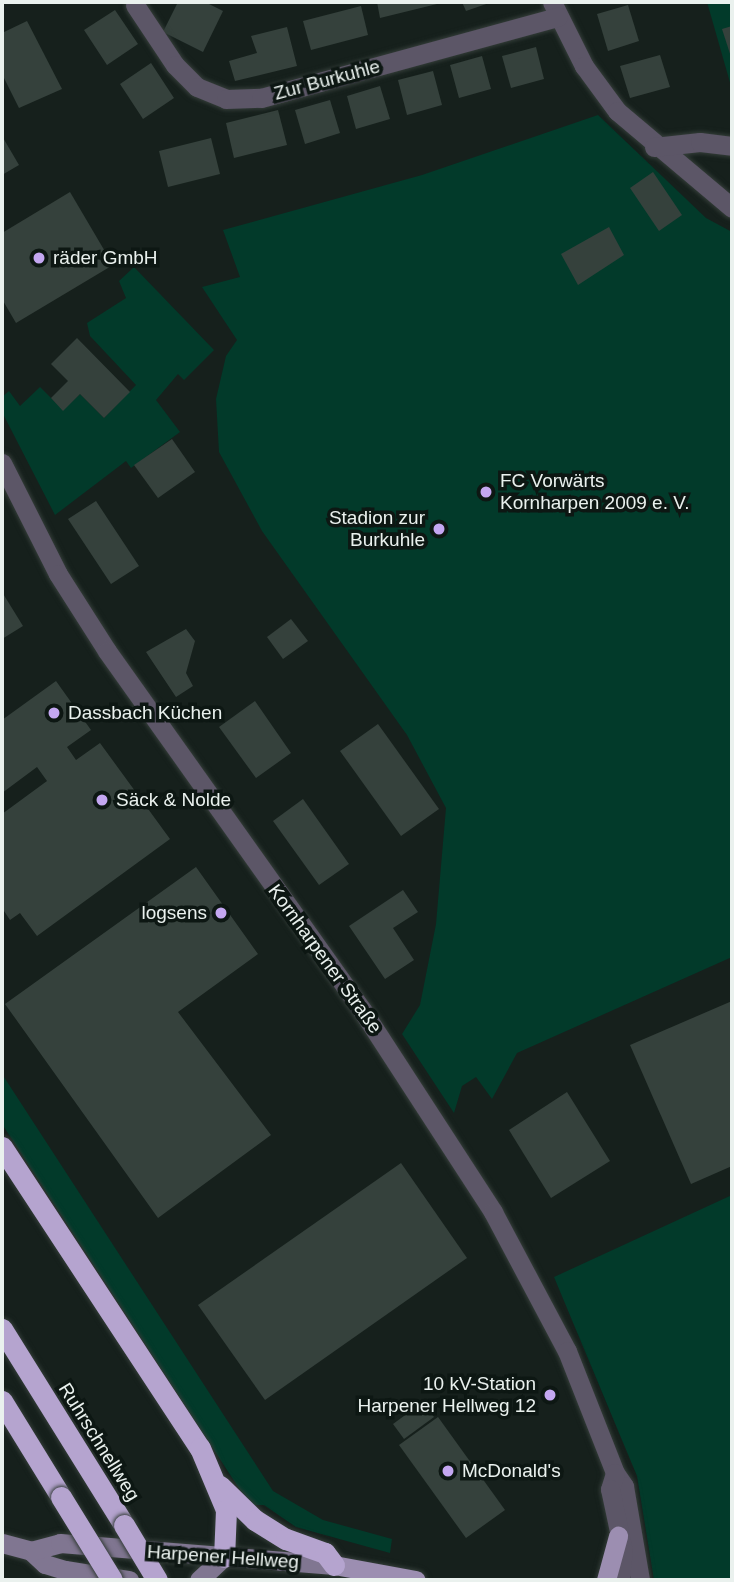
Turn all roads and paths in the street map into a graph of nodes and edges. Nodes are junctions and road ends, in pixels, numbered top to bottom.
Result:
1 (135, 5) dead end
2 (555, 9) edge
3 (732, 146) edge
4 (654, 147) junction
5 (732, 208) edge
6 (2, 463) edge
7 (2, 1147) edge
8 (2, 1329) edge
9 (2, 1401) edge
10 (615, 1473) junction
11 (219, 1484) junction
12 (618, 1536) junction
13 (3, 1547) edge
14 (31, 1551) junction
15 (224, 1557) junction
16 (348, 1571) edge
17 (112, 1580) edge
18 (129, 1580) edge
19 (157, 1580) edge
20 (199, 1580) edge
21 (415, 1580) edge
22 (606, 1580) edge
23 (620, 1580) edge
24 (640, 1580) edge

1 - 2 street, Zur Burkuhle
2 - 4 street, Zur Burkuhle
3 - 4 street
4 - 5 street, Zur Burkuhle
6 - 10 street, Kornharpener Straße
7 - 11 highway
8 - 19 highway, Ruhrschnellweg, bridge
9 - 17 highway, bridge
10 - 12 street, Kornharpener Straße
10 - 24 street, Kornharpener Straße
11 - 15 highway
11 - 16 highway
12 - 22 main road
12 - 23 street, Kornharpener Straße
13 - 14 main road, Harpener Hellweg
14 - 15 main road, Harpener Hellweg
14 - 18 main road, Harpener Hellweg
15 - 16 main road, Harpener Hellweg
15 - 20 main road
16 - 21 main road, Harpener Hellweg

